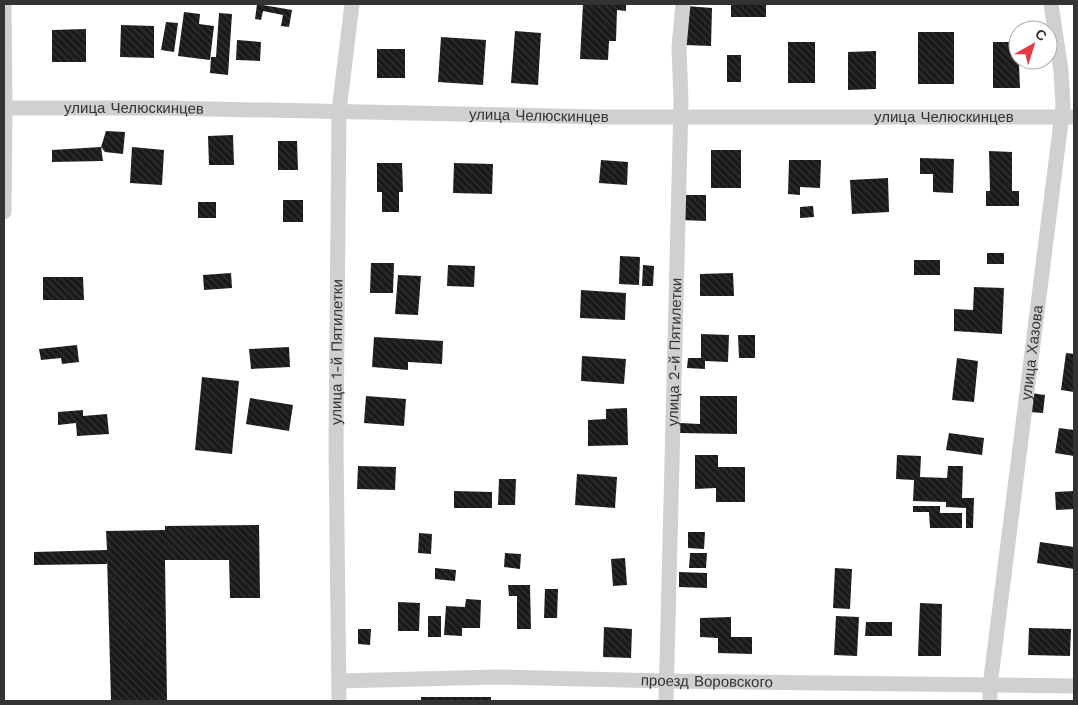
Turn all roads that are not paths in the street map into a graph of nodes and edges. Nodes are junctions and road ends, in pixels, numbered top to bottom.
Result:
1 (4, 4) edge
2 (352, 4) edge
3 (683, 4) edge
4 (1051, 4) edge
5 (5, 108) edge
6 (339, 111) junction
7 (680, 117) junction
8 (1068, 117) edge
9 (4, 212) edge
10 (339, 680) junction
11 (667, 681) junction
12 (990, 686) junction
13 (1074, 686) edge
14 (339, 701) edge
15 (666, 701) edge
16 (990, 701) edge

1 - 5 street
2 - 6 street, улица 1-й Пятилетки
3 - 7 street, улица 2-й Пятилетки
4 - 8 street, улица Хазова
5 - 6 street, улица Челюскинцев
5 - 9 street
6 - 7 street, улица Челюскинцев
6 - 10 street, улица 1-й Пятилетки
7 - 8 street, улица Челюскинцев
7 - 11 street, улица 2-й Пятилетки
8 - 12 street, улица Хазова
10 - 11 street, проезд Воровского
10 - 14 street, улица 1-й Пятилетки
11 - 12 street, проезд Воровского
11 - 15 street, улица 2-й Пятилетки
12 - 13 street, проезд Воровского
12 - 16 street, улица Хазова

